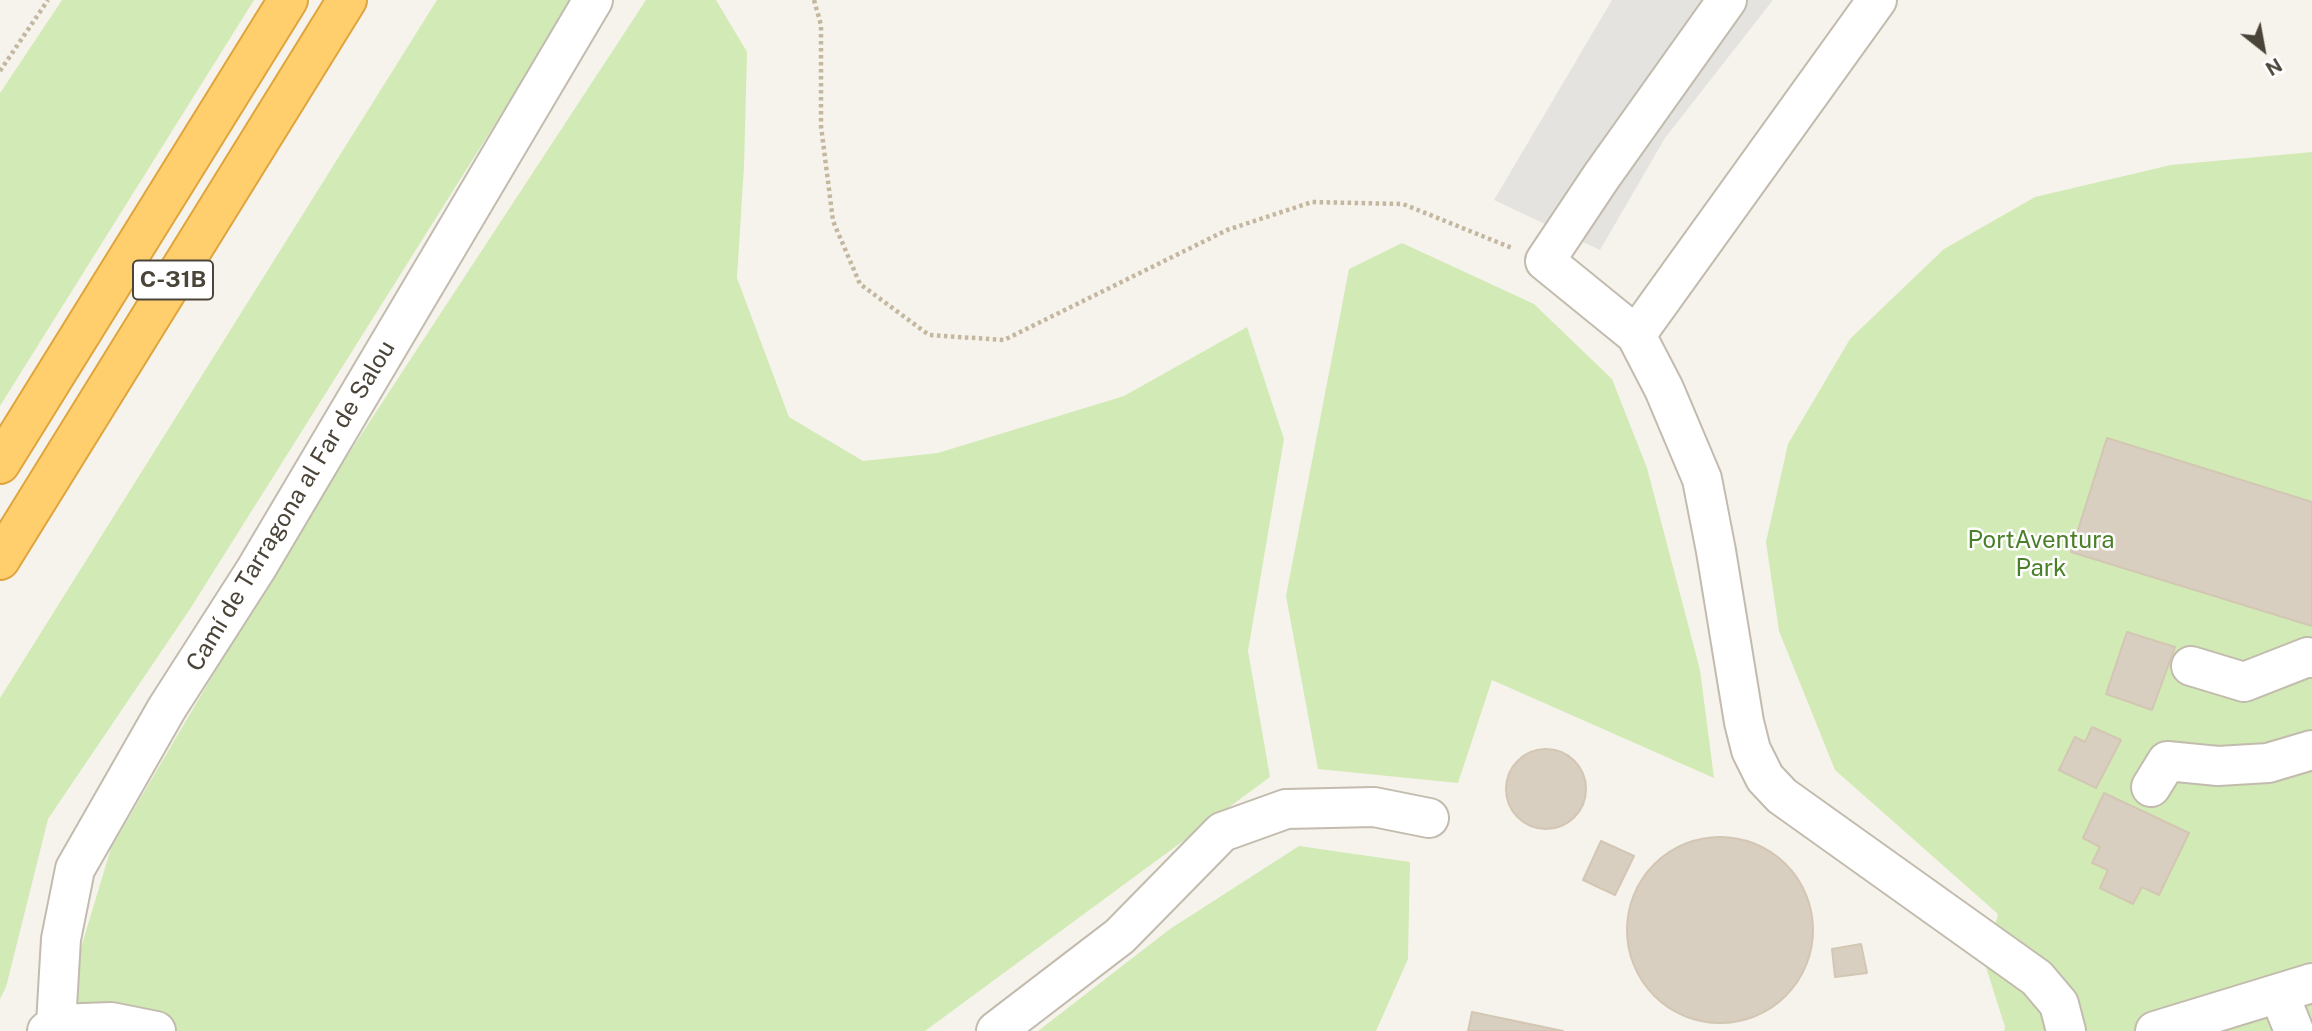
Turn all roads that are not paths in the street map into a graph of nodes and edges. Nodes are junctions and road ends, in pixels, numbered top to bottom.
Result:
1 (288, 0) edge
2 (346, 0) edge
3 (593, 0) edge
4 (1727, 0) edge
5 (1877, 0) edge
6 (1636, 335) junction
7 (0, 464) edge
8 (0, 560) edge
9 (2312, 659) edge
10 (2191, 666) dead end
11 (2312, 750) edge
12 (2151, 787) dead end
13 (1429, 818) dead end
14 (2296, 988) edge
15 (52, 1028) edge
16 (156, 1031) edge
17 (996, 1031) edge
18 (2066, 1031) edge
19 (2155, 1031) edge
20 (2294, 1031) edge

1 - 7 highway, C-31B
2 - 8 highway, C-31B
3 - 15 street, Camí de Tarragona al Far de Salou
4 - 6 street
5 - 6 street
6 - 18 street
9 - 10 street
11 - 12 street
13 - 17 street
14 - 19 street
14 - 20 street
15 - 16 street

